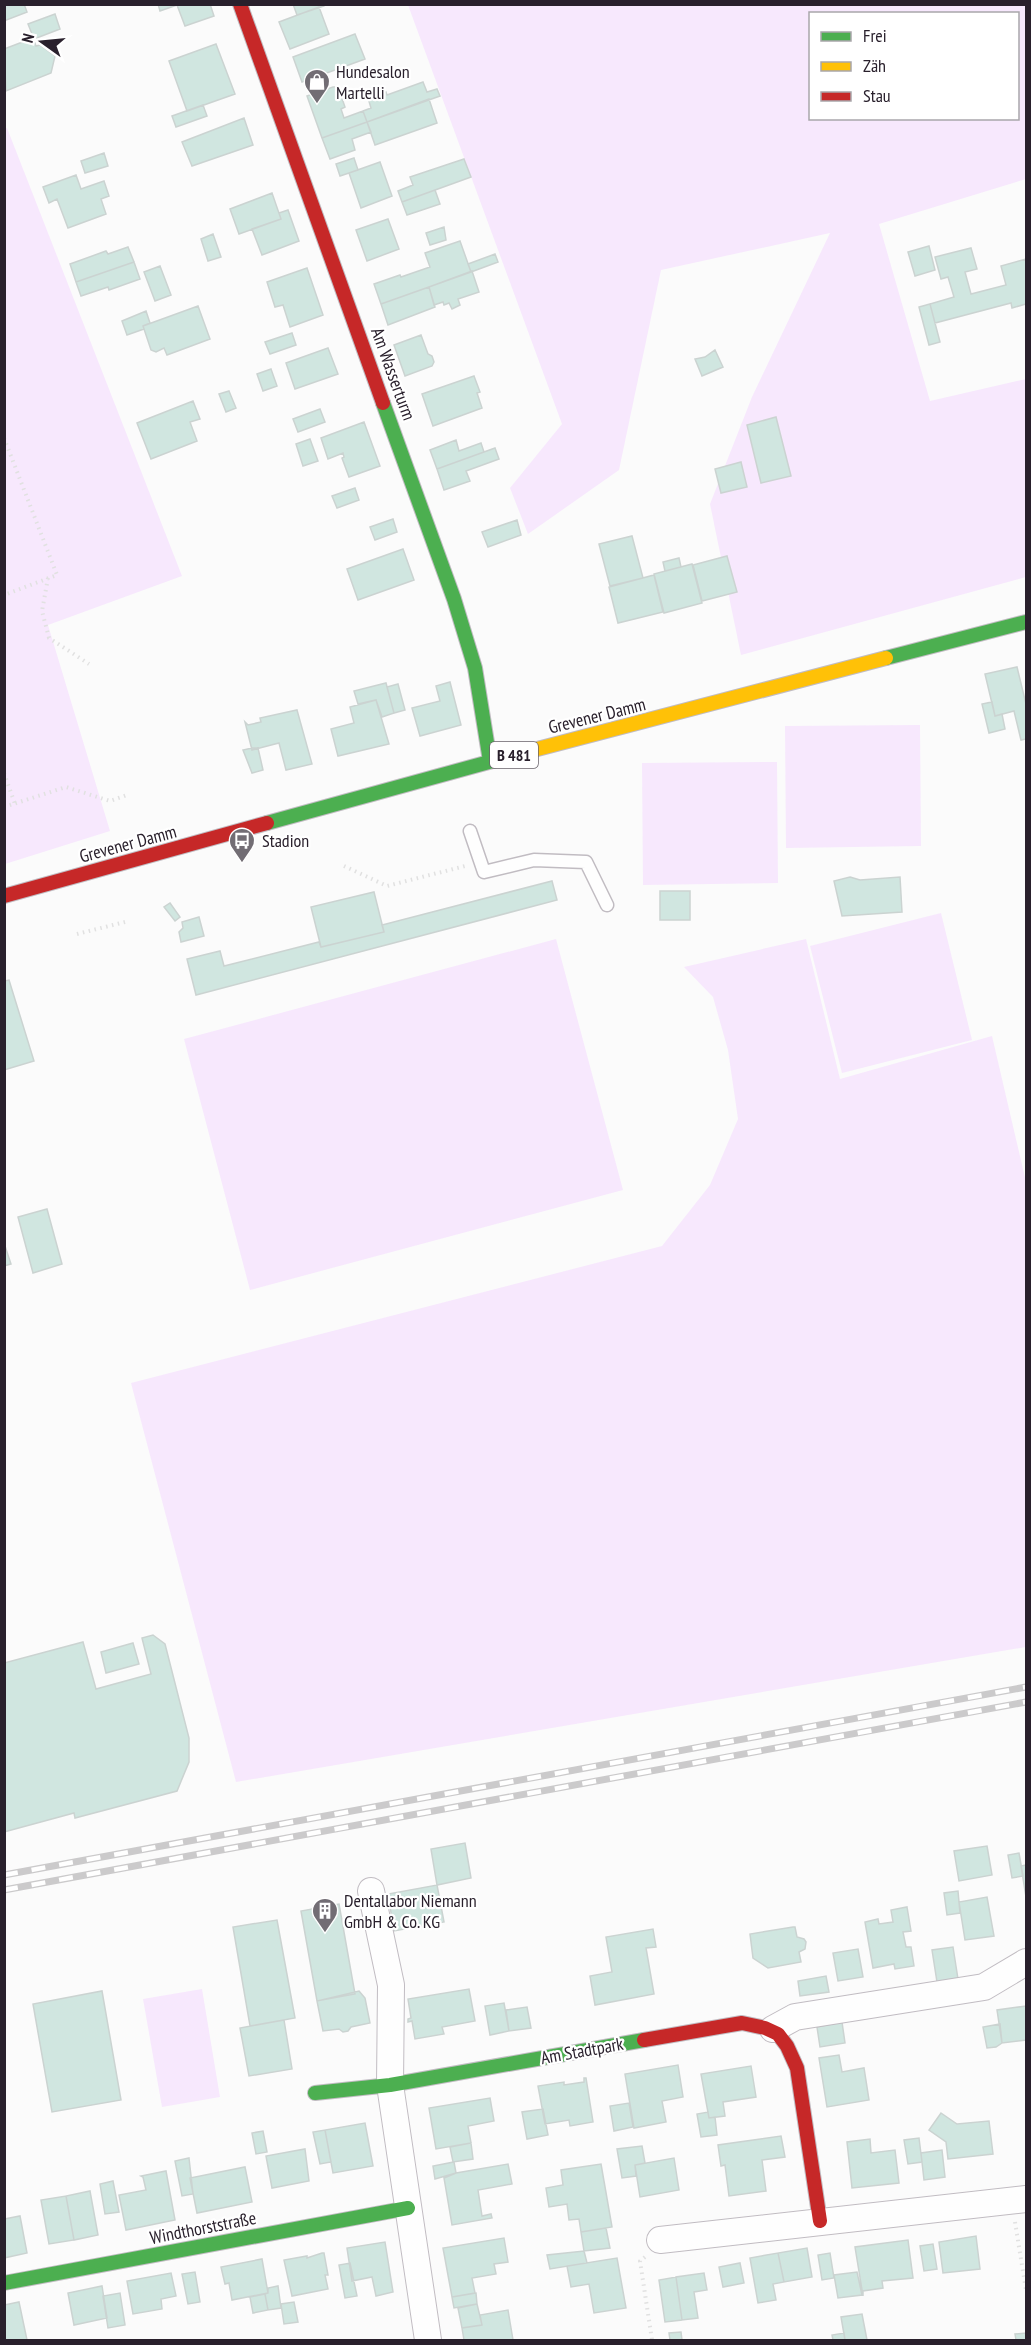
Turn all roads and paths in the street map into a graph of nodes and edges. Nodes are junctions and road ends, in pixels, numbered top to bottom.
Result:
1 (240, 4) edge
2 (4, 438) edge
3 (48, 578) junction
4 (4, 594) edge
5 (1026, 622) edge
6 (89, 664) dead end
7 (490, 761) junction
8 (4, 773) edge
9 (127, 795) dead end
10 (15, 804) junction
11 (4, 807) edge
12 (470, 831) dead end
13 (480, 862) junction
14 (344, 866) dead end
15 (4, 896) edge
16 (607, 905) dead end
17 (125, 922) dead end
18 (77, 934) dead end
19 (371, 1891) dead end
20 (1026, 1962) edge
21 (773, 2029) junction
22 (390, 2085) junction
23 (315, 2093) dead end
24 (1019, 2200) edge
25 (408, 2208) junction
26 (819, 2221) junction
27 (660, 2240) joint
28 (4, 2283) edge
29 (1026, 2290) edge
30 (428, 2340) edge
31 (652, 2340) edge

1 - 7 street, Am Wasserturm
2 - 3 path
3 - 4 path
3 - 6 path
5 - 7 street, Grevener Damm / B 481
7 - 15 street, Grevener Damm / B 481
8 - 10 path
9 - 10 path
10 - 11 path
12 - 13 lane
13 - 14 path
13 - 16 lane
17 - 18 path
19 - 22 street
20 - 21 street
21 - 22 street, Am Stadtpark
21 - 26 street
22 - 23 street, Am Stadtpark
22 - 25 street
24 - 26 street
24 - 29 path
25 - 28 street, Windthorststraße
25 - 30 street
26 - 27 street
27 - 31 path

